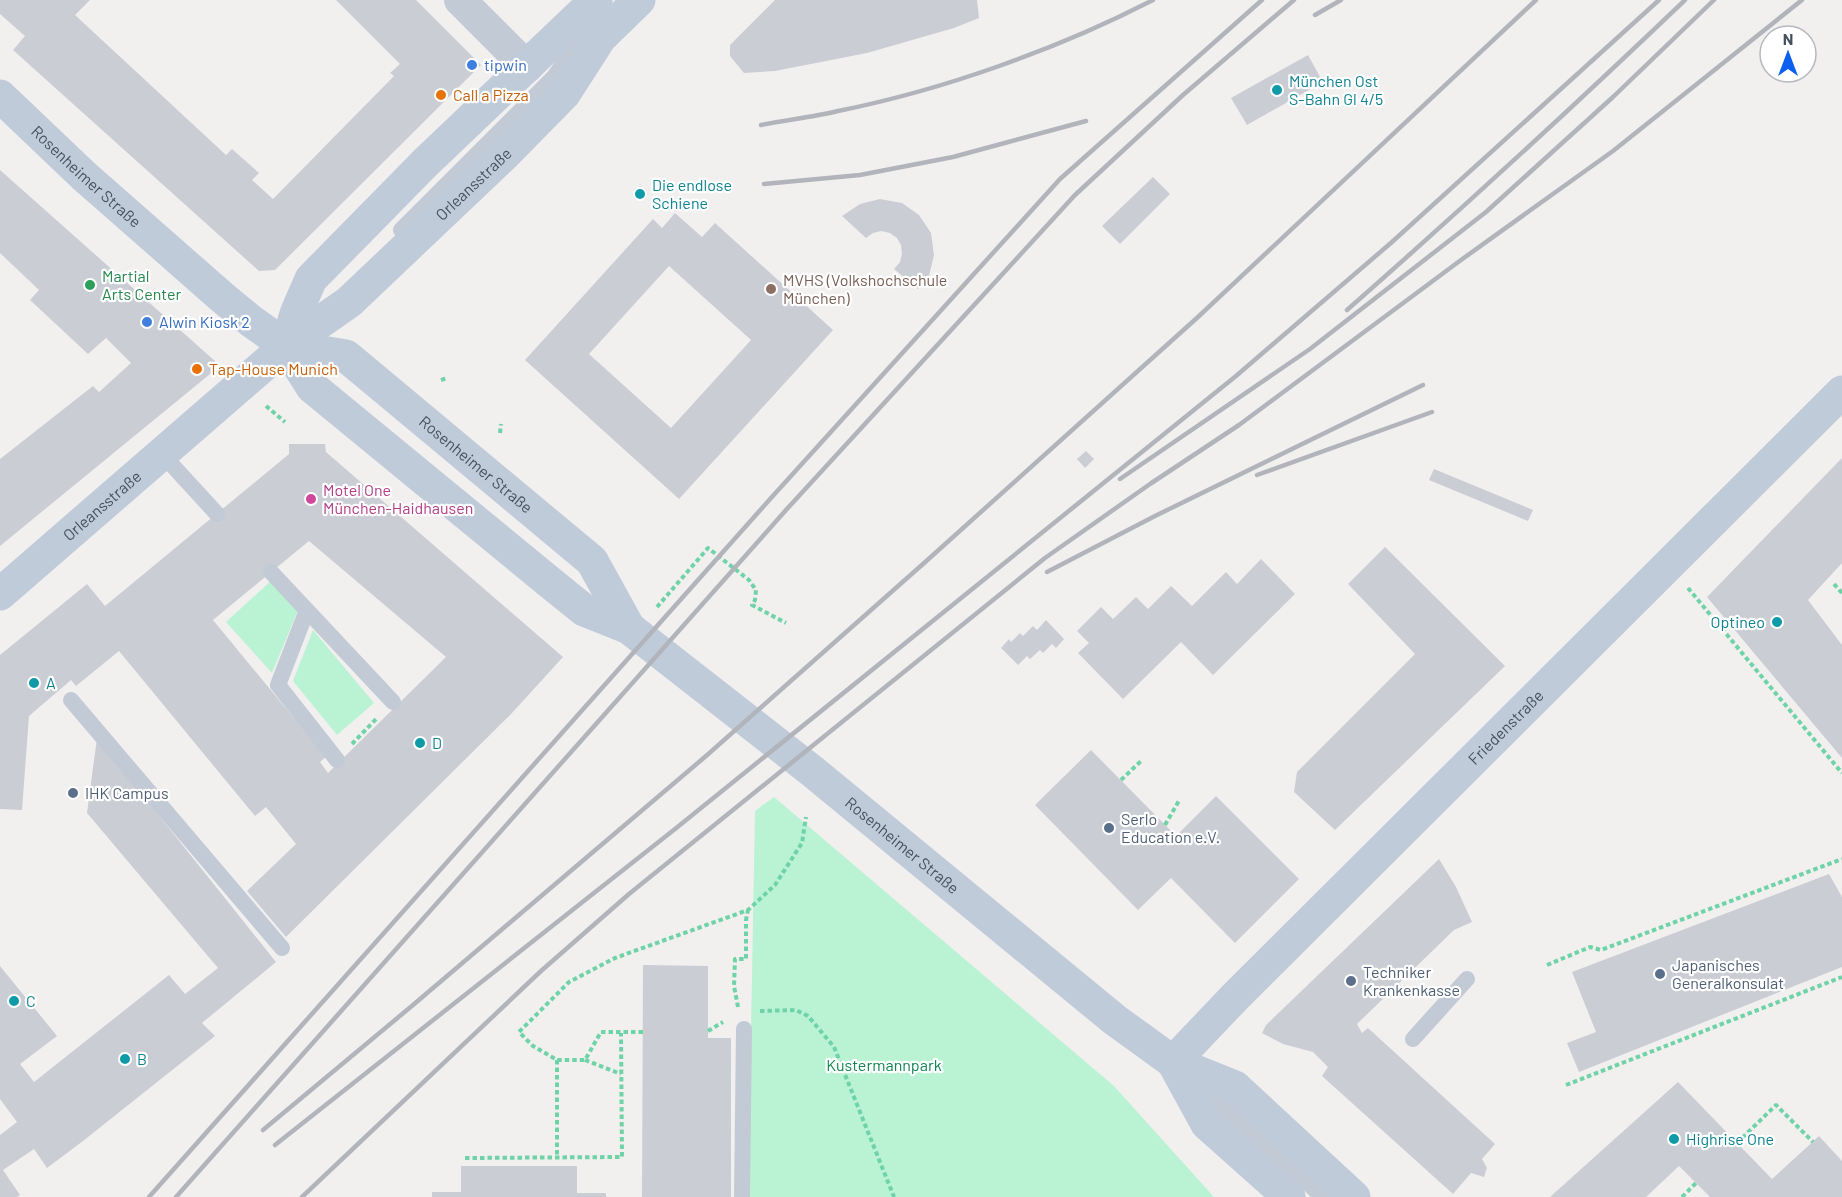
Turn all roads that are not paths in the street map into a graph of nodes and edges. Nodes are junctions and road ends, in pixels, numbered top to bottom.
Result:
1 (460, 0) edge
2 (596, 0) edge
3 (618, 0) edge
4 (639, 0) edge
5 (527, 67) junction
6 (0, 96) edge
7 (286, 346) junction
8 (1842, 392) edge
9 (162, 454) junction
10 (217, 514) dead end
11 (272, 572) dead end
12 (0, 594) edge
13 (308, 610) junction
14 (629, 628) junction
15 (71, 700) dead end
16 (393, 702) road end
17 (337, 760) road end
18 (282, 948) dead end
19 (1467, 979) dead end
20 (744, 1029) dead end
21 (1413, 1039) dead end
22 (1173, 1062) junction
23 (742, 1197) edge
24 (1289, 1197) edge
25 (1323, 1197) edge
26 (1354, 1197) edge

1 - 5 street
2 - 5 main road
3 - 7 lane
4 - 7 main road, Orleansstraße
5 - 7 main road
6 - 7 main road, Rosenheimer Straße
7 - 9 main road, Orleansstraße
7 - 14 main road, Rosenheimer Straße
7 - 14 main road, Rosenheimer Straße
8 - 22 main road, Friedenstraße
9 - 10 lane
9 - 12 main road, Orleansstraße
11 - 13 lane
13 - 16 lane
13 - 17 lane
14 - 22 main road, Rosenheimer Straße
15 - 18 lane
19 - 21 lane
20 - 23 lane
22 - 24 main road, Rosenheimer Straße
22 - 25 lane, Rosenheimer Straße
22 - 26 main road, Rosenheimer Straße

